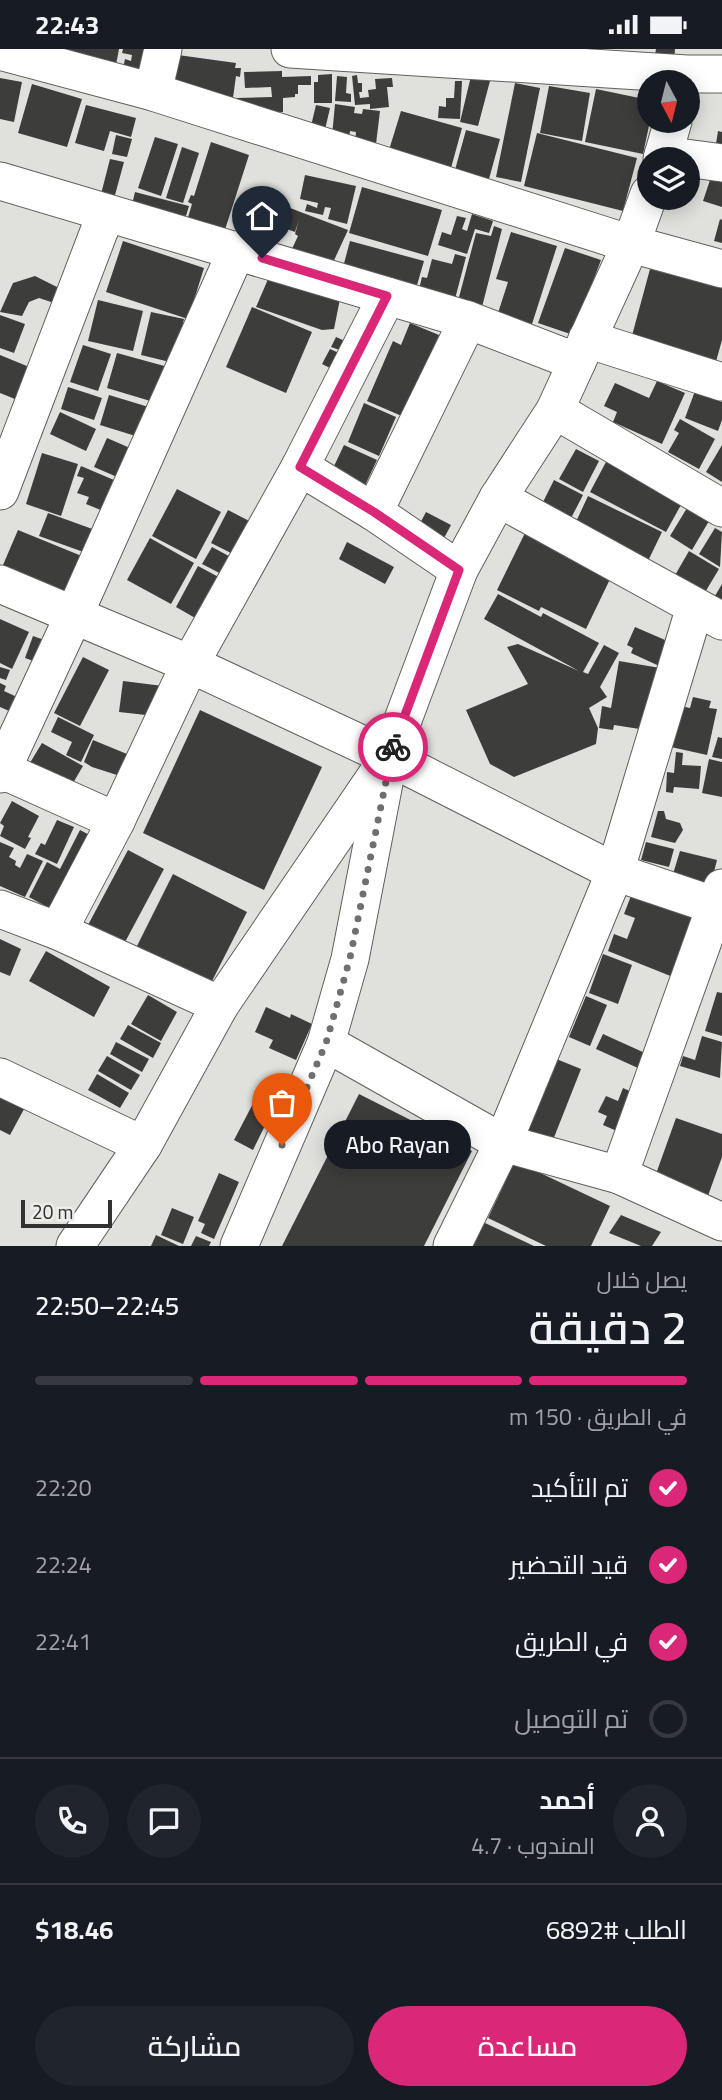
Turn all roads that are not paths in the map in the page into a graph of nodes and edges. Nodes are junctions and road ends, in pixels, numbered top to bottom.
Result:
1 (163, 49) edge
2 (290, 49) edge
3 (0, 51) edge
4 (697, 70) edge
5 (153, 92) junction
6 (666, 145) edge
7 (722, 163) edge
8 (3, 191) edge
9 (643, 210) edge
10 (106, 213) junction
11 (631, 244) junction
12 (237, 250) junction
13 (722, 269) edge
14 (387, 296) junction
15 (467, 320) junction
16 (582, 351) junction
17 (722, 382) edge
18 (555, 410) junction
19 (300, 467) junction
20 (0, 491) edge
21 (498, 498) junction
22 (722, 508) edge
23 (374, 512) junction
24 (459, 570) junction
25 (0, 584) edge
26 (709, 614) edge
27 (74, 615) junction
28 (190, 664) junction
29 (389, 757) junction
30 (1, 771) edge
31 (116, 821) junction
32 (615, 872) junction
33 (720, 901) edge
34 (0, 909) edge
35 (58, 932) junction
36 (220, 1005) junction
37 (326, 1043) junction
38 (0, 1077) edge
39 (503, 1143) junction
40 (143, 1145) junction
41 (619, 1175) junction
42 (722, 1222) edge
43 (75, 1246) edge
44 (239, 1246) edge
45 (452, 1246) edge

1 - 5 street
2 - 4 street
3 - 5 street
5 - 11 street
6 - 7 street
8 - 10 street
9 - 11 street
10 - 12 street
10 - 20 street
11 - 13 street
11 - 16 street
12 - 14 street
12 - 27 street
14 - 15 street
14 - 19 street
15 - 16 street
15 - 23 street
16 - 17 street
16 - 18 street
18 - 21 street
18 - 22 street
19 - 23 street
19 - 28 street
21 - 24 street
21 - 26 street
23 - 24 street
24 - 29 street
25 - 27 street
26 - 32 street
27 - 28 street
27 - 30 street
28 - 29 street
28 - 31 street
29 - 32 street
29 - 36 street
29 - 37 street
30 - 31 street
31 - 35 street
32 - 33 street
32 - 39 street
33 - 41 street
34 - 35 street
35 - 36 street
36 - 40 street
37 - 39 street
37 - 44 street
38 - 40 street
39 - 41 street
39 - 45 street
40 - 43 street
41 - 42 street

